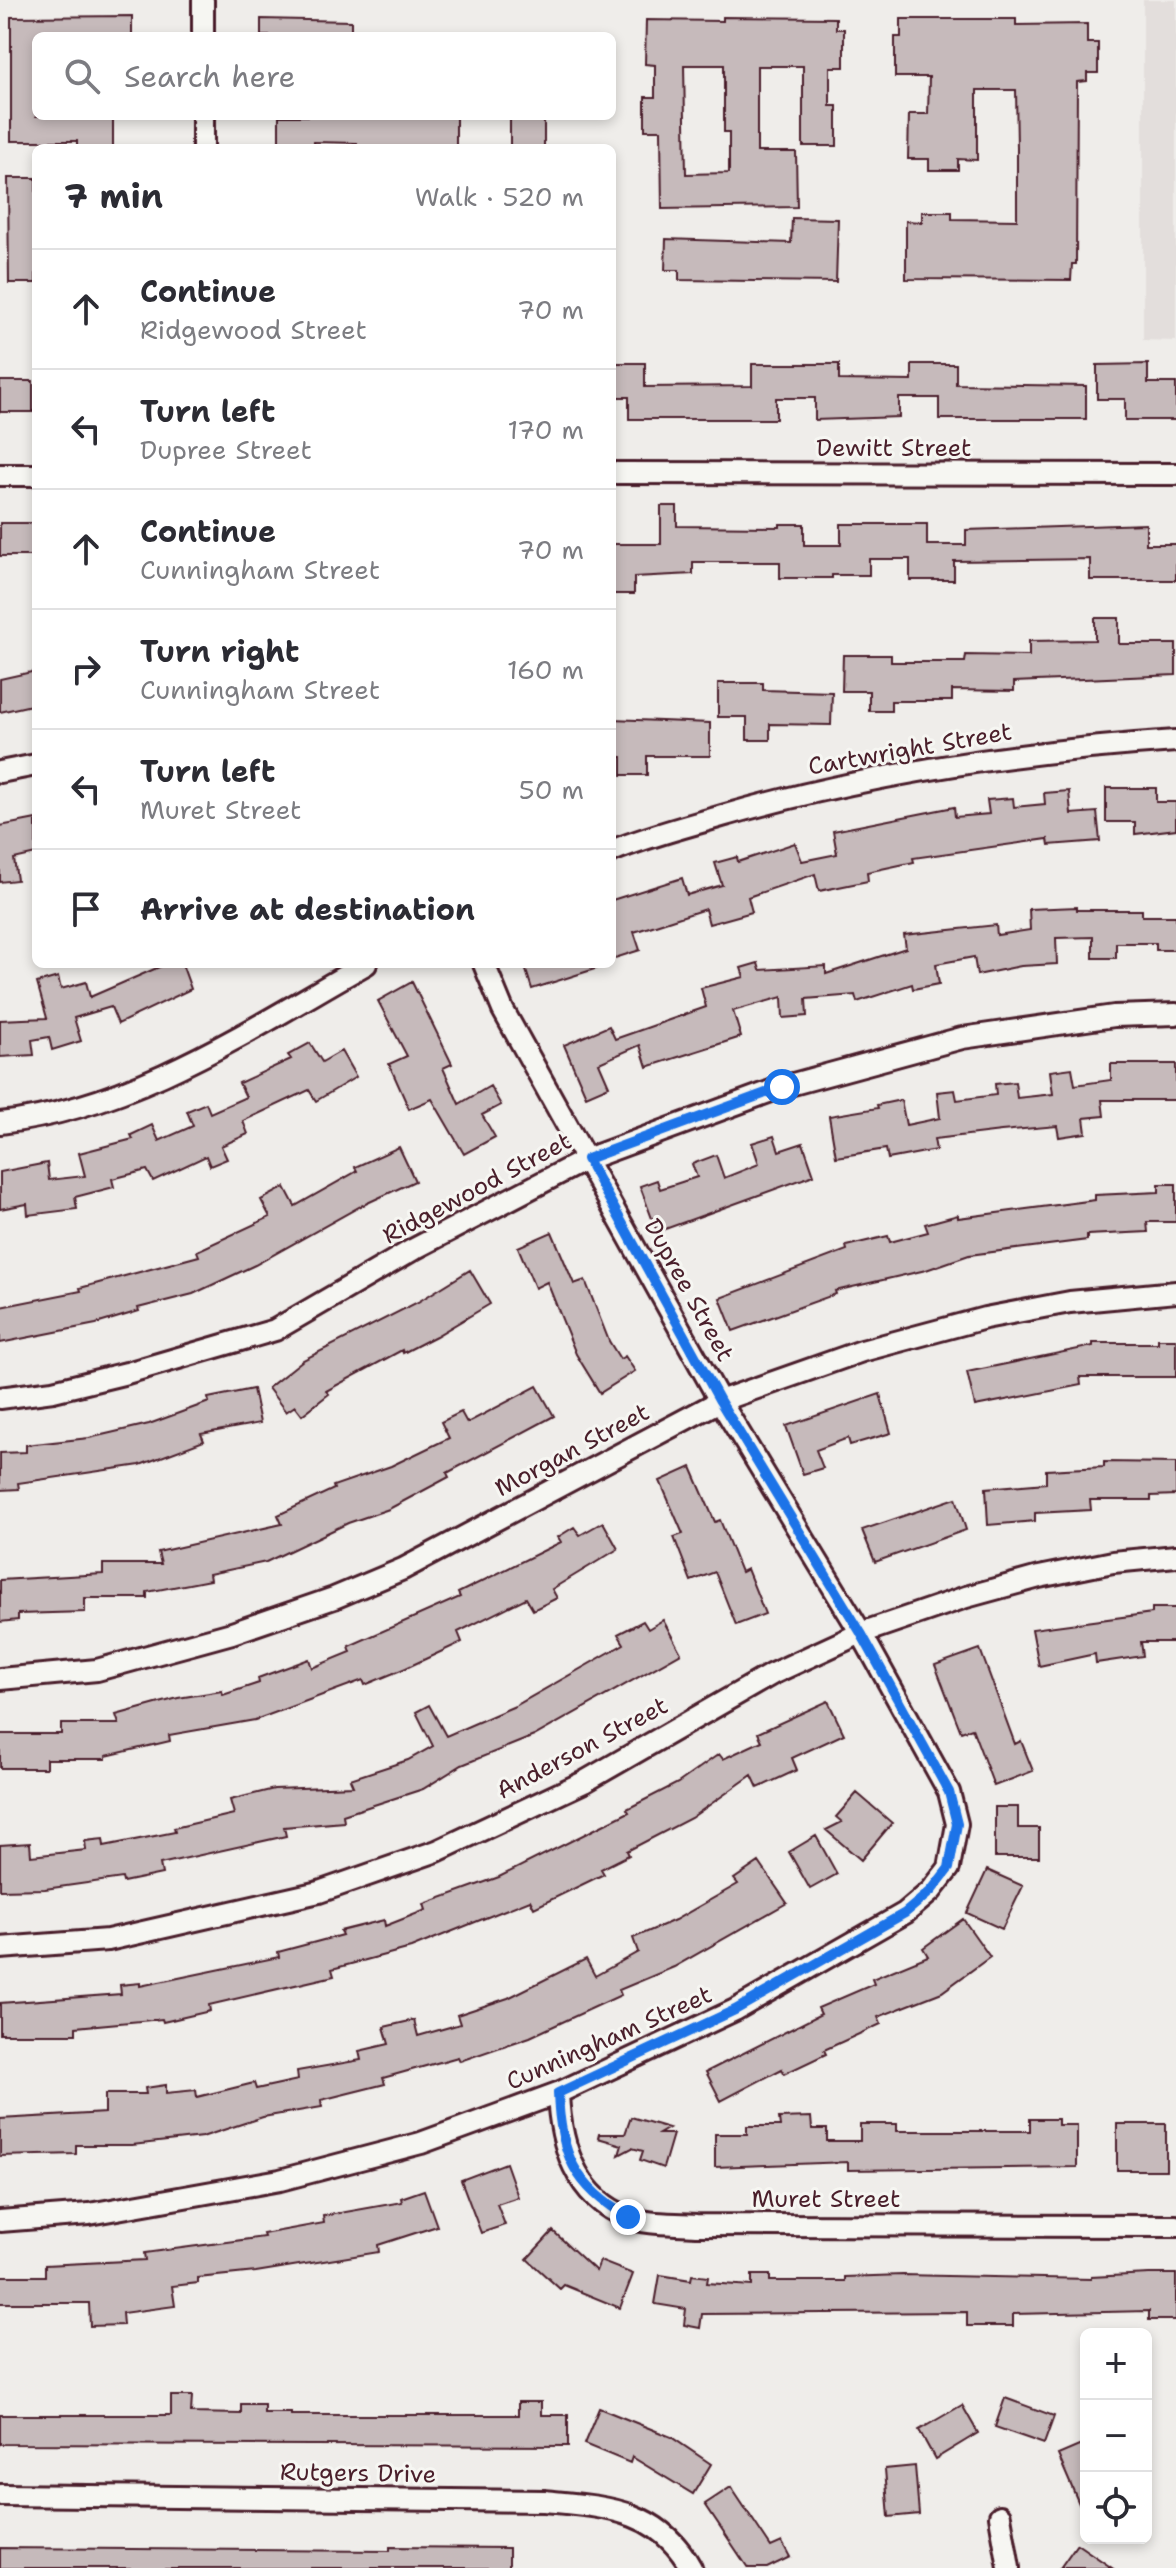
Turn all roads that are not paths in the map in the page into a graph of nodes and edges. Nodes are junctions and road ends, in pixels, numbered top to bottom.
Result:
1 (203, 0) edge
2 (203, 32) edge
3 (203, 120) edge
4 (203, 144) edge
5 (616, 473) edge
6 (1176, 474) edge
7 (0, 475) edge
8 (32, 475) edge
9 (1176, 741) edge
10 (32, 766) edge
11 (0, 772) edge
12 (616, 850) edge
13 (359, 968) edge
14 (486, 968) edge
15 (1176, 1014) edge
16 (0, 1123) edge
17 (587, 1159) junction
18 (1176, 1292) edge
19 (0, 1398) edge
20 (720, 1401) junction
21 (1176, 1556) edge
22 (861, 1633) junction
23 (0, 1679) edge
24 (0, 1948) edge
25 (558, 2093) junction
26 (0, 2221) edge
27 (1176, 2226) edge
28 (0, 2495) edge
29 (1000, 2516) dead end
30 (691, 2568) edge
31 (1009, 2568) edge

1 - 2 street
3 - 4 street
5 - 6 street, Dewitt Street
7 - 8 street
9 - 12 street, Cartwright Street
10 - 11 street
13 - 16 street
14 - 17 street, Dupree Street
15 - 17 street, Ridgewood Street
17 - 19 street, Ridgewood Street
17 - 20 street, Dupree Street
18 - 20 street, Morgan Street
20 - 22 street, Dupree Street
20 - 23 street, Morgan Street
21 - 22 street, Anderson Street
22 - 24 street, Anderson Street
22 - 25 street, Cunningham Street
25 - 26 street, Cunningham Street
25 - 27 street, Muret Street
28 - 30 street, Rutgers Drive
29 - 31 street

